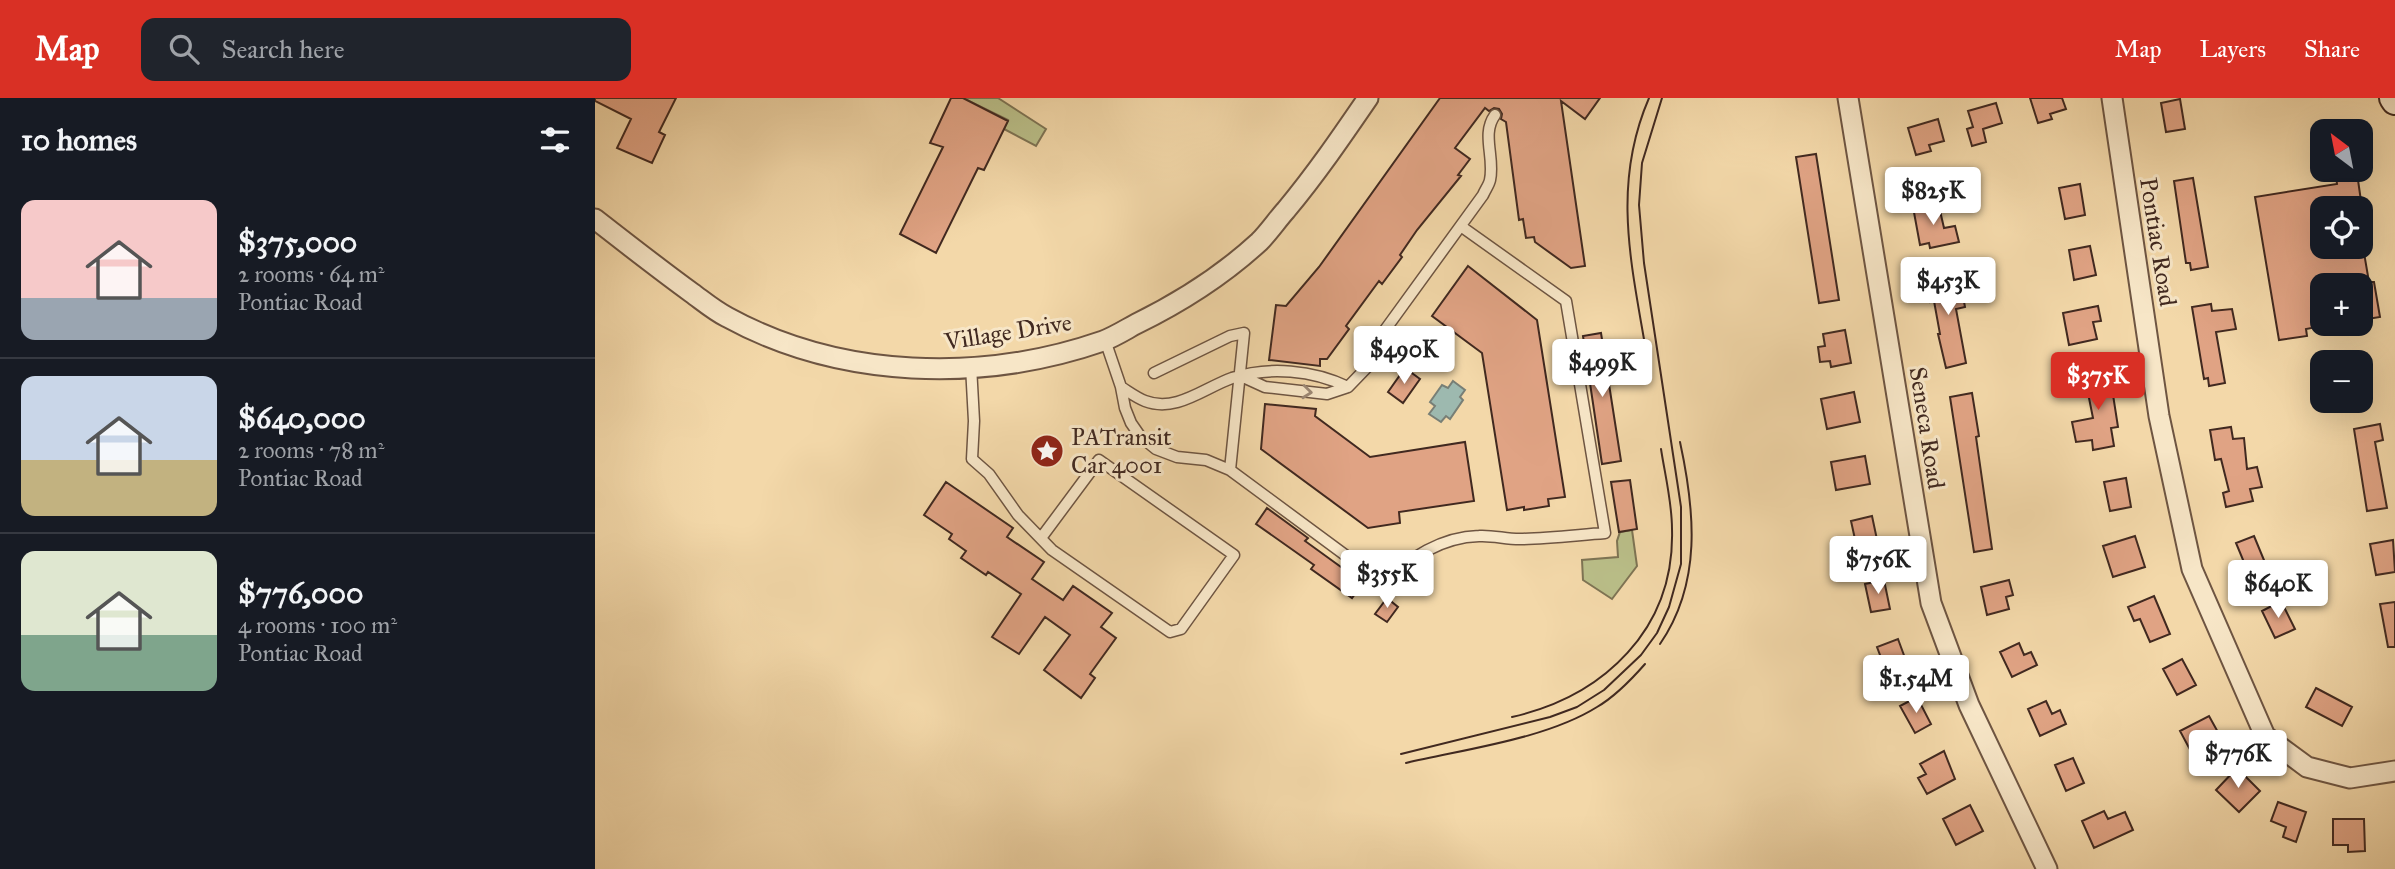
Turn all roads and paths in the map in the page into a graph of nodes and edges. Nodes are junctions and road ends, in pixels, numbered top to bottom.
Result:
1 (1368, 98) edge
2 (1848, 98) edge
3 (2112, 98) edge
4 (1495, 114) dead end
5 (595, 219) edge
6 (1462, 227) junction
7 (1105, 340) junction
8 (971, 366) junction
9 (1154, 373) dead end
10 (1241, 376) junction
11 (1121, 387) junction
12 (1348, 387) junction
13 (1230, 470) junction
14 (1041, 538) junction
15 (2395, 771) edge
16 (2047, 869) edge

1 - 7 street, Village Drive
2 - 16 street, Seneca Road
3 - 15 street, Pontiac Road
4 - 6 lane
5 - 8 street, Village Drive
6 - 12 lane
6 - 13 lane
7 - 8 street, Village Drive
7 - 11 lane
8 - 14 lane
9 - 10 lane
10 - 11 lane
10 - 12 lane
10 -> 12 lane
10 - 13 lane
11 - 13 lane
14 - 14 lane

